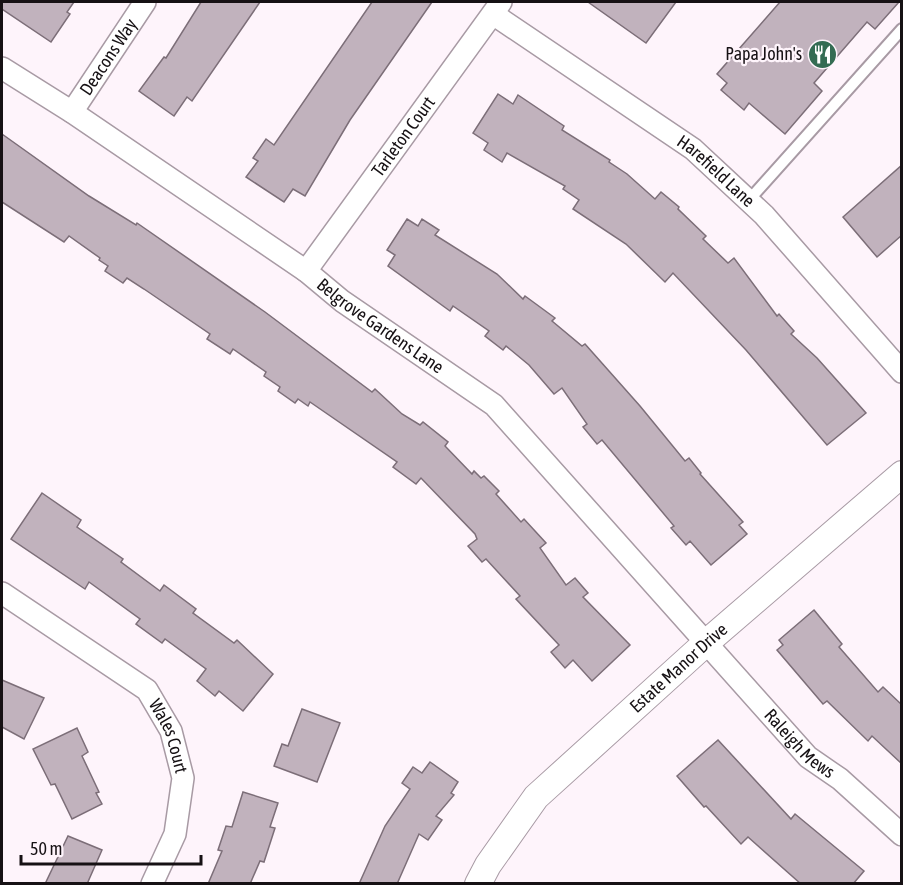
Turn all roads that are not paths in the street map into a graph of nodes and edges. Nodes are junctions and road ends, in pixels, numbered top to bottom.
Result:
1 (145, 2) edge
2 (497, 8) edge
3 (902, 29) edge
4 (2, 68) edge
5 (72, 112) junction
6 (749, 200) junction
7 (306, 271) junction
8 (902, 372) edge
9 (902, 474) edge
10 (2, 592) edge
11 (707, 642) junction
12 (902, 835) edge
13 (152, 884) edge
14 (478, 884) edge

1 - 5 street, Deacons Way
2 - 6 street, Harefield Lane
2 - 7 street, Tarleton Court
3 - 6 lane
4 - 5 street, Belgrove Gardens Lane
5 - 7 street, Belgrove Gardens Lane
6 - 8 street, Harefield Lane
7 - 11 street, Belgrove Gardens Lane
9 - 11 street, Estate Manor Drive
10 - 13 street, Wales Court
11 - 12 street, Raleigh Mews
11 - 14 street, Estate Manor Drive

